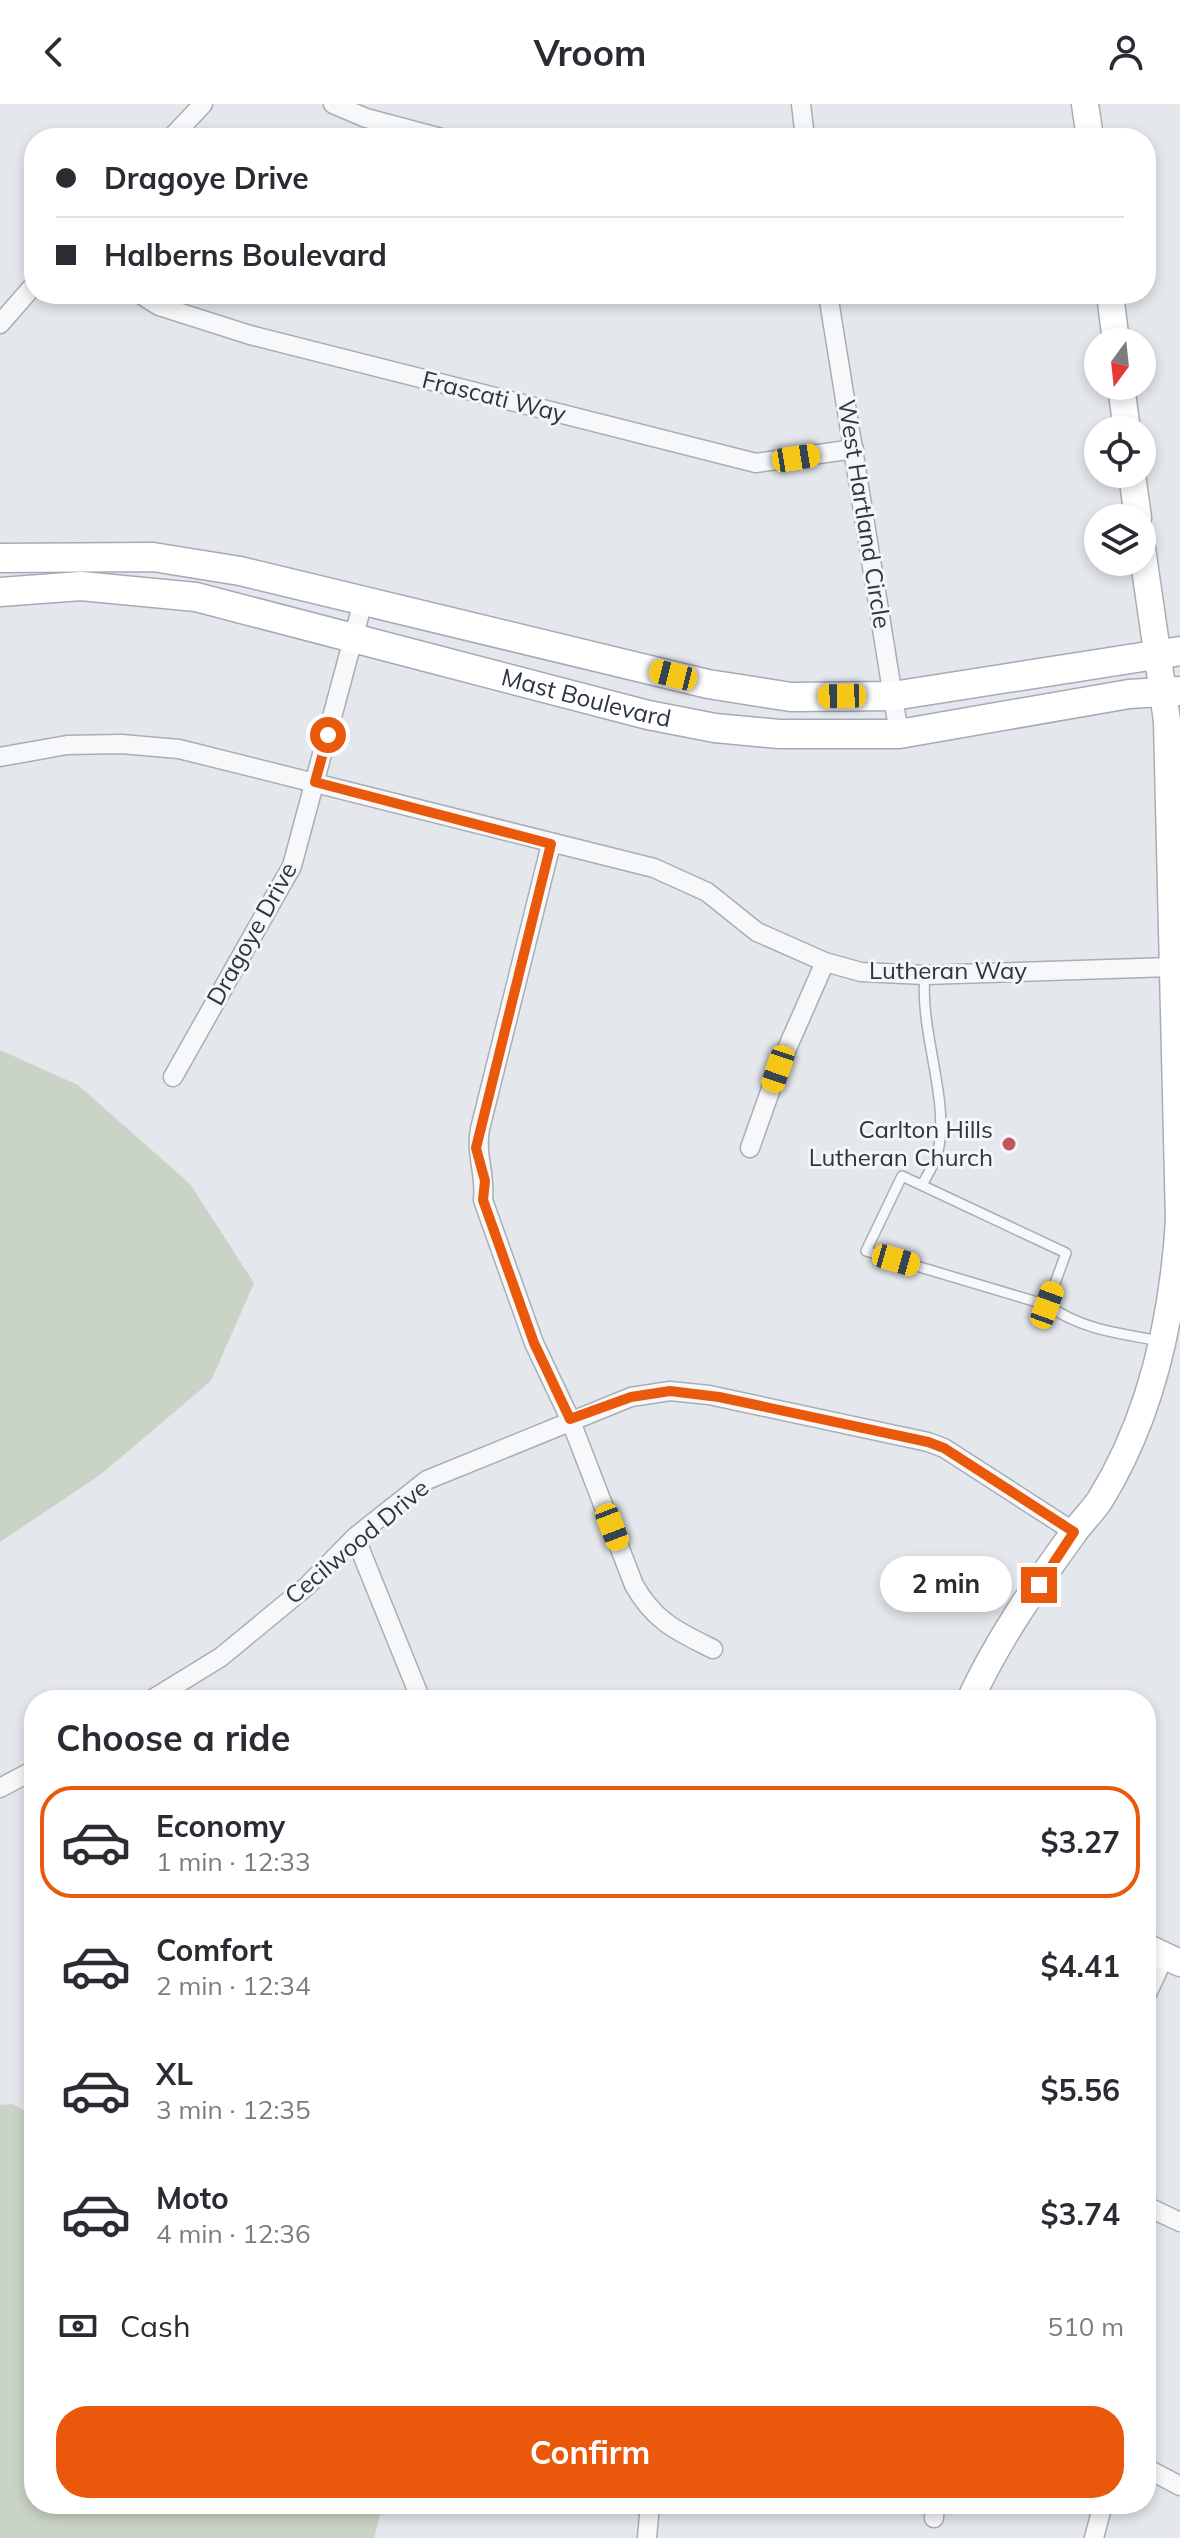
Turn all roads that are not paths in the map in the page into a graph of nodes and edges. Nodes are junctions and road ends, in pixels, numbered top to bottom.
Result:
1 (203, 104) edge
2 (333, 104) edge
3 (801, 104) edge
4 (1085, 104) edge
5 (180, 128) edge
6 (404, 128) edge
7 (804, 128) edge
8 (1089, 128) edge
9 (24, 296) edge
10 (156, 304) edge
11 (830, 304) edge
12 (1111, 304) edge
13 (0, 324) edge
14 (1114, 328) edge
15 (854, 449) junction
16 (0, 558) edge
17 (1149, 576) edge
18 (0, 592) edge
19 (364, 598) junction
20 (354, 639) junction
21 (1168, 653) edge
22 (1171, 692) edge
23 (893, 696) junction
24 (899, 734) junction
25 (0, 757) edge
26 (315, 782) junction
27 (551, 844) junction
28 (825, 962) junction
29 (1171, 967) junction
30 (925, 975) junction
31 (173, 1077) dead end
32 (750, 1148) dead end
33 (922, 1185) junction
34 (1047, 1305) junction
35 (1163, 1342) junction
36 (570, 1419) junction
37 (1074, 1532) junction
38 (355, 1537) junction
39 (713, 1649) dead end
40 (167, 1690) edge
41 (417, 1690) edge
42 (974, 1690) edge
43 (24, 1775) edge
44 (0, 1788) edge
45 (1156, 2211) edge
46 (1180, 2222) edge
47 (1156, 2473) edge
48 (1180, 2486) edge
49 (649, 2514) edge
50 (1100, 2514) edge
51 (647, 2538) edge
52 (1094, 2538) edge

1 - 5 street
2 - 6 street
3 - 7 street
4 - 8 street
9 - 13 street
10 - 15 street, Frascati Way
11 - 15 street, West Hartland Circle
12 - 14 street
15 - 23 street, West Hartland Circle
16 - 19 main road, Mast Boulevard
17 - 21 street
18 - 20 main road, Mast Boulevard
19 - 20 street, Dragoye Drive
19 - 23 main road, Mast Boulevard
20 - 24 main road, Mast Boulevard
20 - 26 street, Dragoye Drive
21 - 22 street
21 - 23 main road, Mast Boulevard
22 - 24 main road, Mast Boulevard
22 - 29 street
23 - 24 street, West Hartland Circle
25 - 26 street, Lutheran Way
26 - 27 street, Lutheran Way
26 - 31 street, Dragoye Drive
27 - 28 street, Lutheran Way
27 - 36 street
28 - 30 street, Lutheran Way
28 - 32 street
29 - 30 street, Lutheran Way
29 - 35 street
30 - 33 lane
33 - 34 lane
33 - 34 lane
34 - 35 lane
35 - 37 street
36 - 37 street, Cecilwood Drive
36 - 38 street, Cecilwood Drive
36 - 39 street
37 - 42 street
38 - 40 street, Cecilwood Drive
38 - 41 street
43 - 44 street
45 - 46 street
47 - 48 street
49 - 51 street
50 - 52 street

